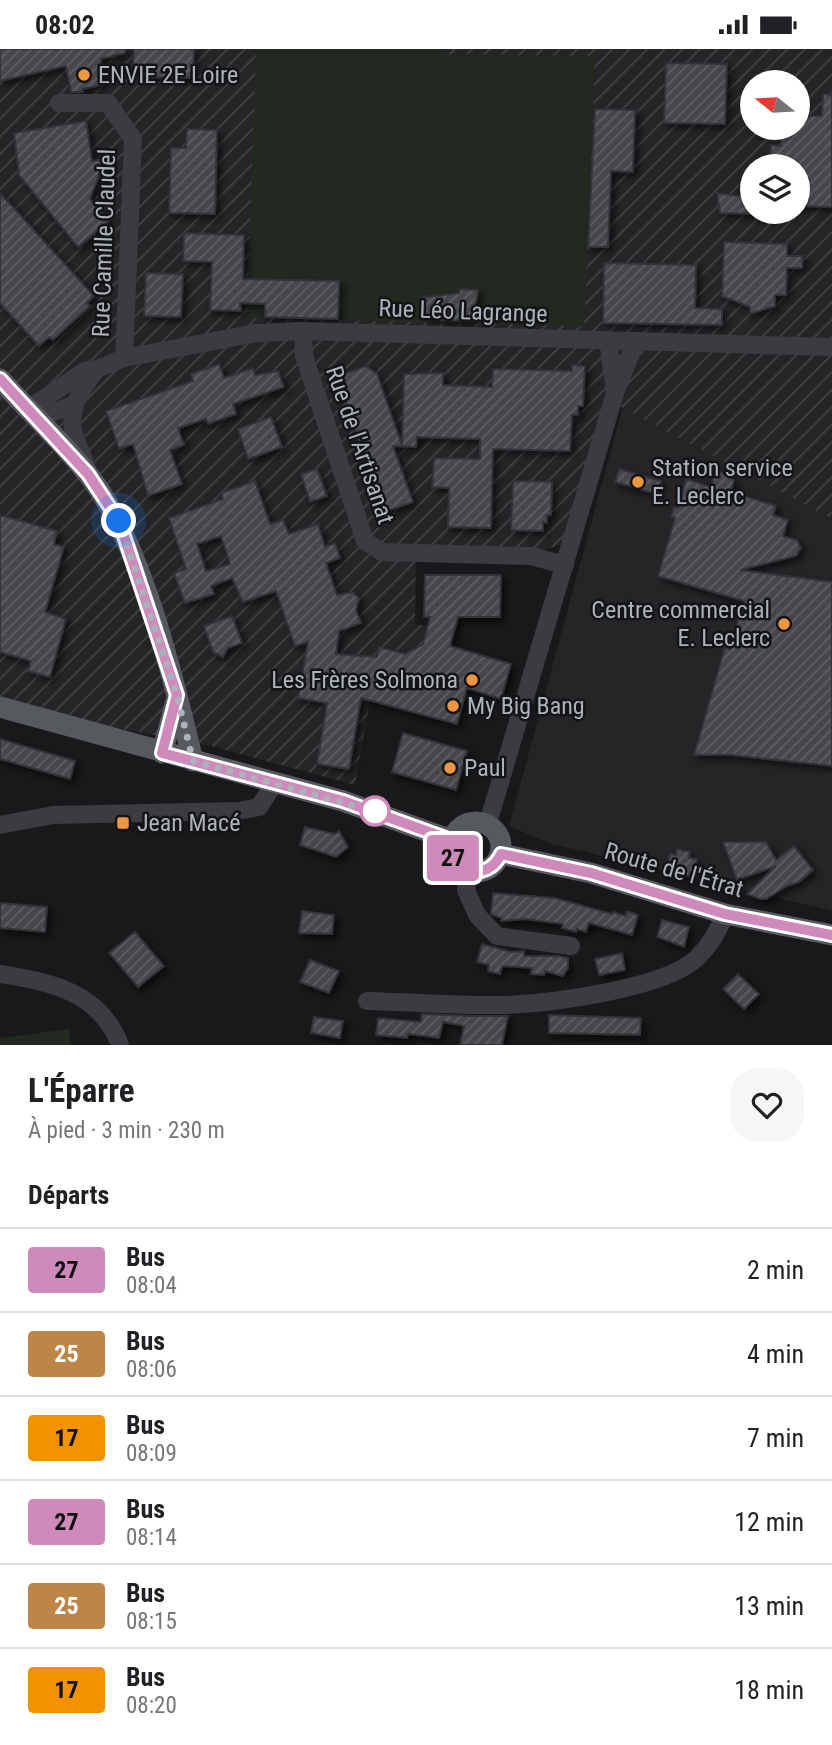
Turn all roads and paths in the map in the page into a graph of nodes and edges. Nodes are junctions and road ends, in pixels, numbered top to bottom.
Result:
1 (59, 103) dead end
2 (303, 331) junction
3 (608, 340) junction
4 (636, 341) junction
5 (832, 347) edge
6 (124, 358) junction
7 (97, 369) junction
8 (0, 379) edge
9 (615, 393) junction
10 (74, 405) junction
11 (32, 414) junction
12 (88, 474) junction
13 (565, 565) junction
14 (177, 695) junction
15 (0, 707) edge
16 (162, 753) junction
17 (193, 761) junction
18 (274, 784) junction
19 (488, 823) junction
20 (0, 825) edge
21 (451, 840) junction
22 (501, 854) junction
23 (469, 871) junction
24 (725, 914) junction
25 (832, 935) edge
26 (571, 946) dead end
27 (0, 974) edge
28 (368, 1001) dead end
29 (120, 1045) edge

1 - 6 street, Rue Camille Claudel
2 - 3 street, Rue Léo Lagrange
2 - 6 street, Rue Léo Lagrange
2 - 13 street, Rue de l'Artisanat
3 - 4 street, Rue Léo Lagrange
3 - 9 street
4 - 5 street, Rue Léo Lagrange
4 - 9 street
6 - 7 street, Rue Léo Lagrange
7 - 10 street
7 - 11 street, Rue Léo Lagrange
8 - 11 main road
9 - 13 street
10 - 11 street
10 - 12 street
11 - 12 main road
12 - 14 main road
13 - 19 street
14 - 16 main road
14 - 17 main road
15 - 16 main road
16 - 17 main road
17 - 18 main road
18 - 20 street
18 - 21 main road
19 - 21 main road
19 - 22 main road
21 - 23 main road
22 - 23 main road
22 - 24 main road, Route de l'Étrat
23 - 26 street
24 - 25 main road, Route de l'Étrat
24 - 28 street
27 - 29 street

